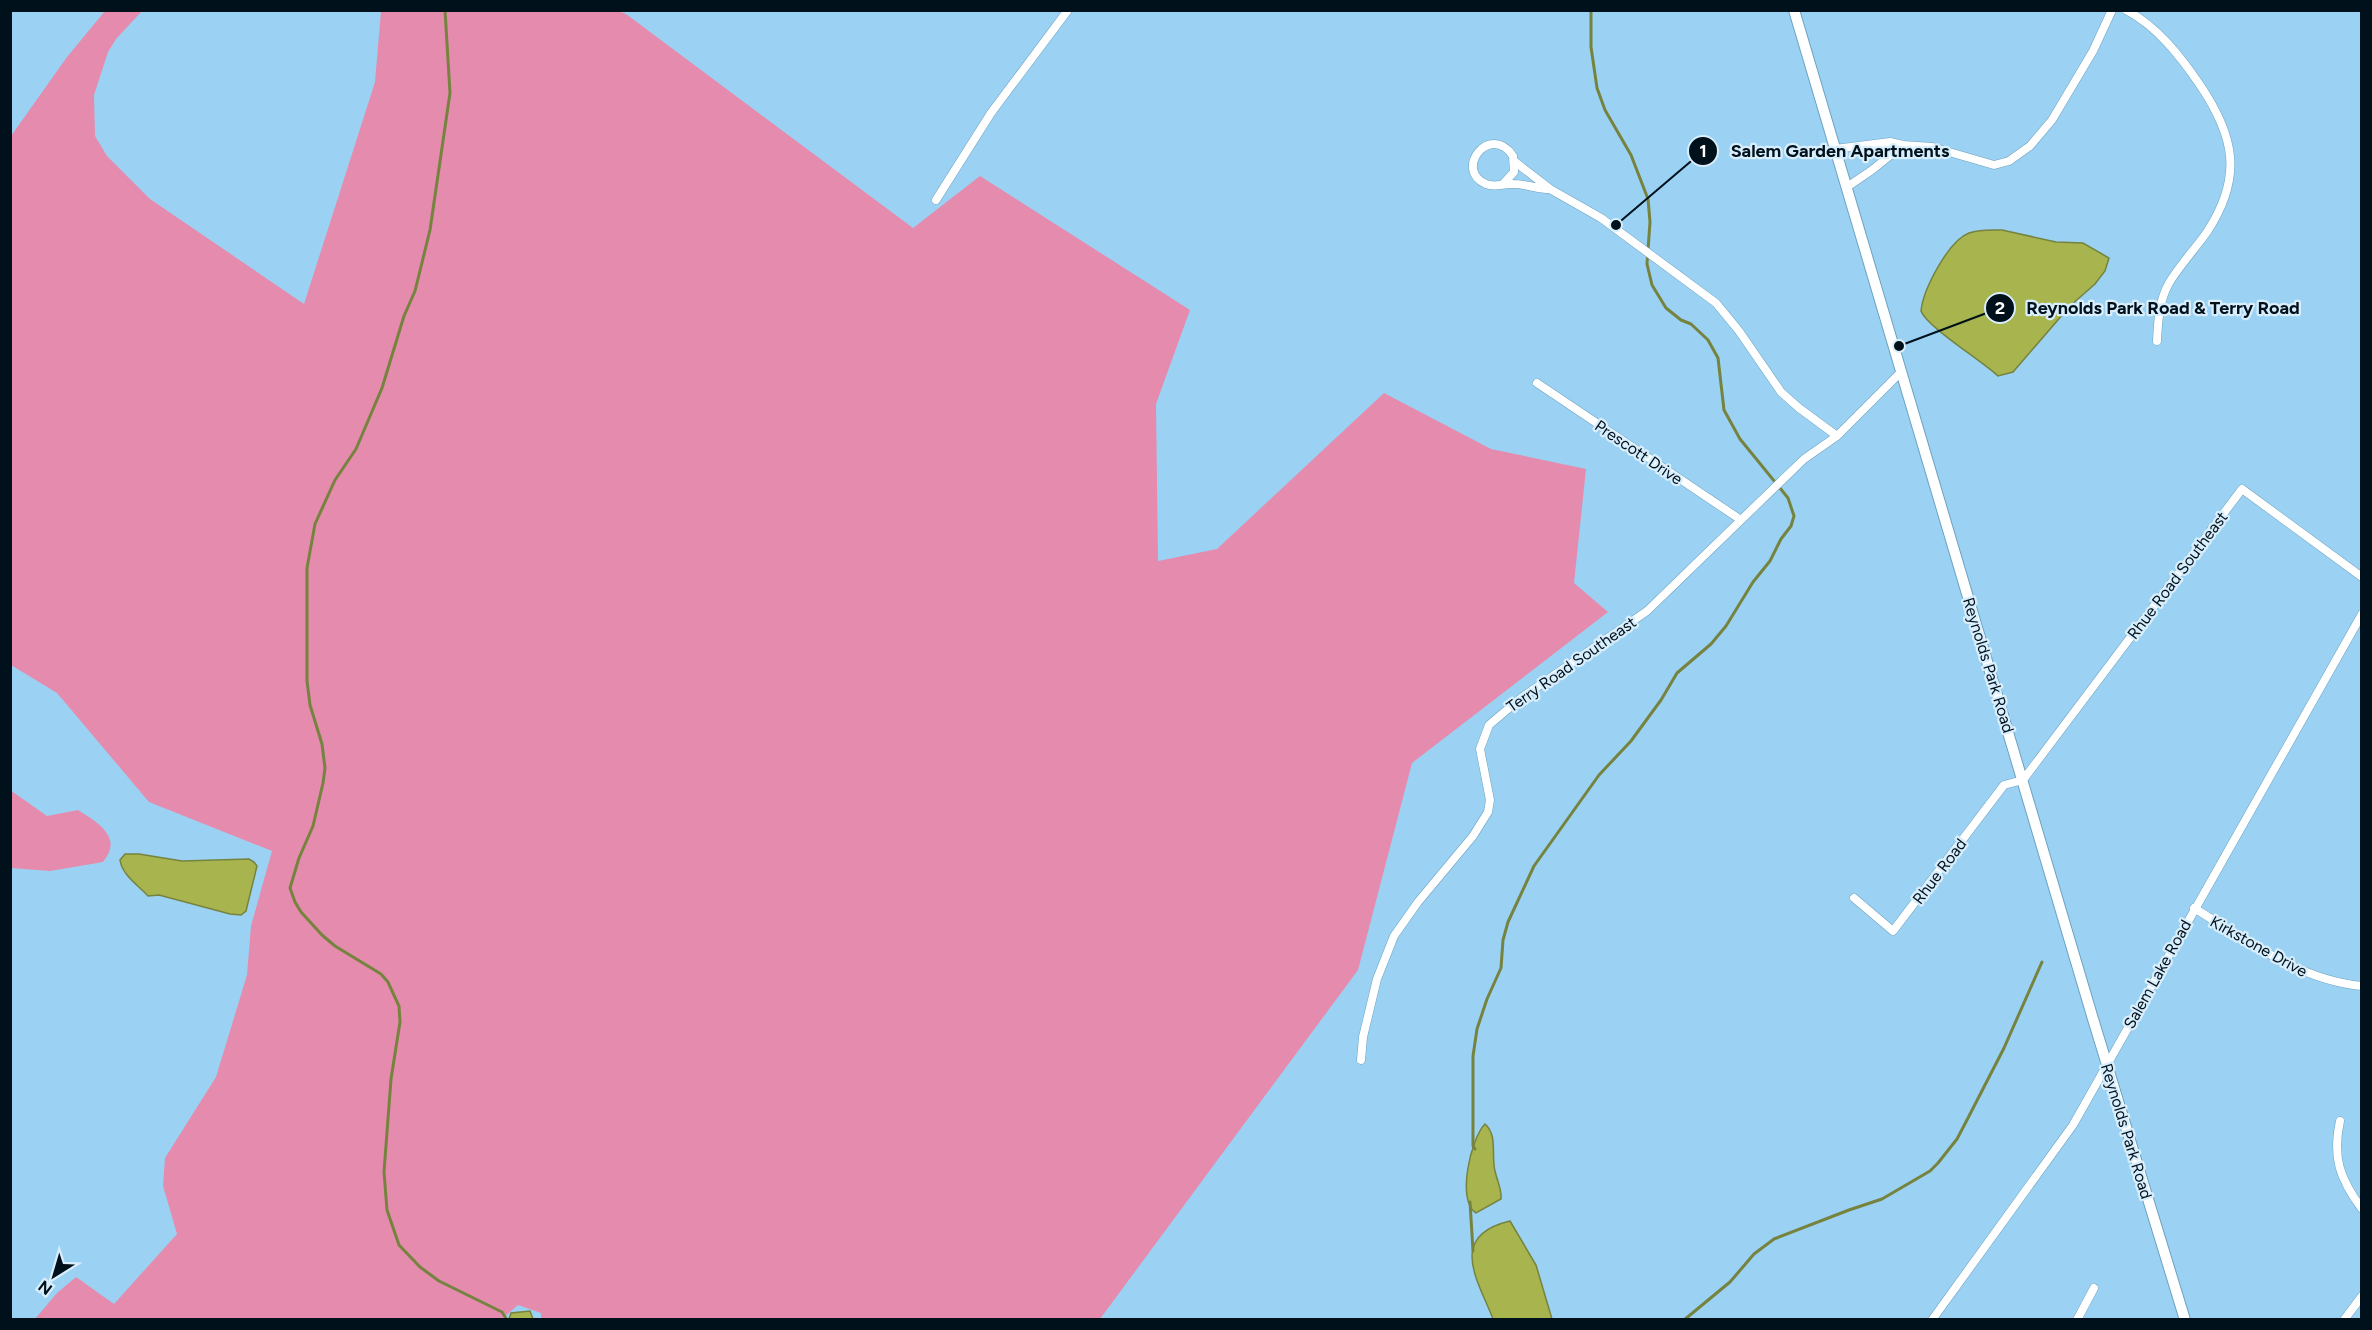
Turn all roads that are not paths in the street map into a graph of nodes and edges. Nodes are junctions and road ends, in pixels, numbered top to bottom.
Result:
1 (1068, 10) edge
2 (1794, 10) edge
3 (2112, 10) edge
4 (2127, 10) edge
5 (1903, 145) junction
6 (1835, 149) junction
7 (1514, 161) junction
8 (1503, 184) junction
9 (1847, 187) junction
10 (1550, 189) junction
11 (936, 200) dead end
12 (2157, 341) dead end
13 (1901, 372) junction
14 (1537, 383) dead end
15 (1837, 436) junction
16 (1741, 520) junction
17 (2361, 577) edge
18 (2361, 614) edge
19 (2023, 780) junction
20 (1854, 898) dead end
21 (2194, 908) junction
22 (2361, 986) edge
23 (1361, 1060) dead end
24 (2107, 1064) junction
25 (2340, 1121) dead end
26 (2361, 1209) edge
27 (2094, 1288) dead end
28 (2361, 1296) edge
29 (1932, 1320) edge
30 (2077, 1320) edge
31 (2185, 1320) edge
32 (2344, 1320) edge

1 - 11 street
2 - 6 main road, Reynolds Park Road
3 - 5 street
4 - 12 street
5 - 6 street
5 - 9 street
6 - 9 main road, Reynolds Park Road
7 - 8 street
7 - 8 street
7 - 10 street
8 - 10 street
9 - 13 main road, Reynolds Park Road
10 - 15 street
13 - 15 street, Terry Road Southeast
13 - 19 main road, Reynolds Park Road
14 - 16 street, Prescott Drive
15 - 16 street, Terry Road Southeast
16 - 23 street, Terry Road Southeast
17 - 19 street, Rhue Road Southeast
18 - 21 street, Salem Lake Road
19 - 20 street, Rhue Road
19 - 24 main road, Reynolds Park Road
21 - 22 street, Kirkstone Drive
21 - 24 street, Salem Lake Road
24 - 29 street, Salem Lake Road
24 - 31 main road, Reynolds Park Road
25 - 26 street
27 - 30 street
28 - 32 street

